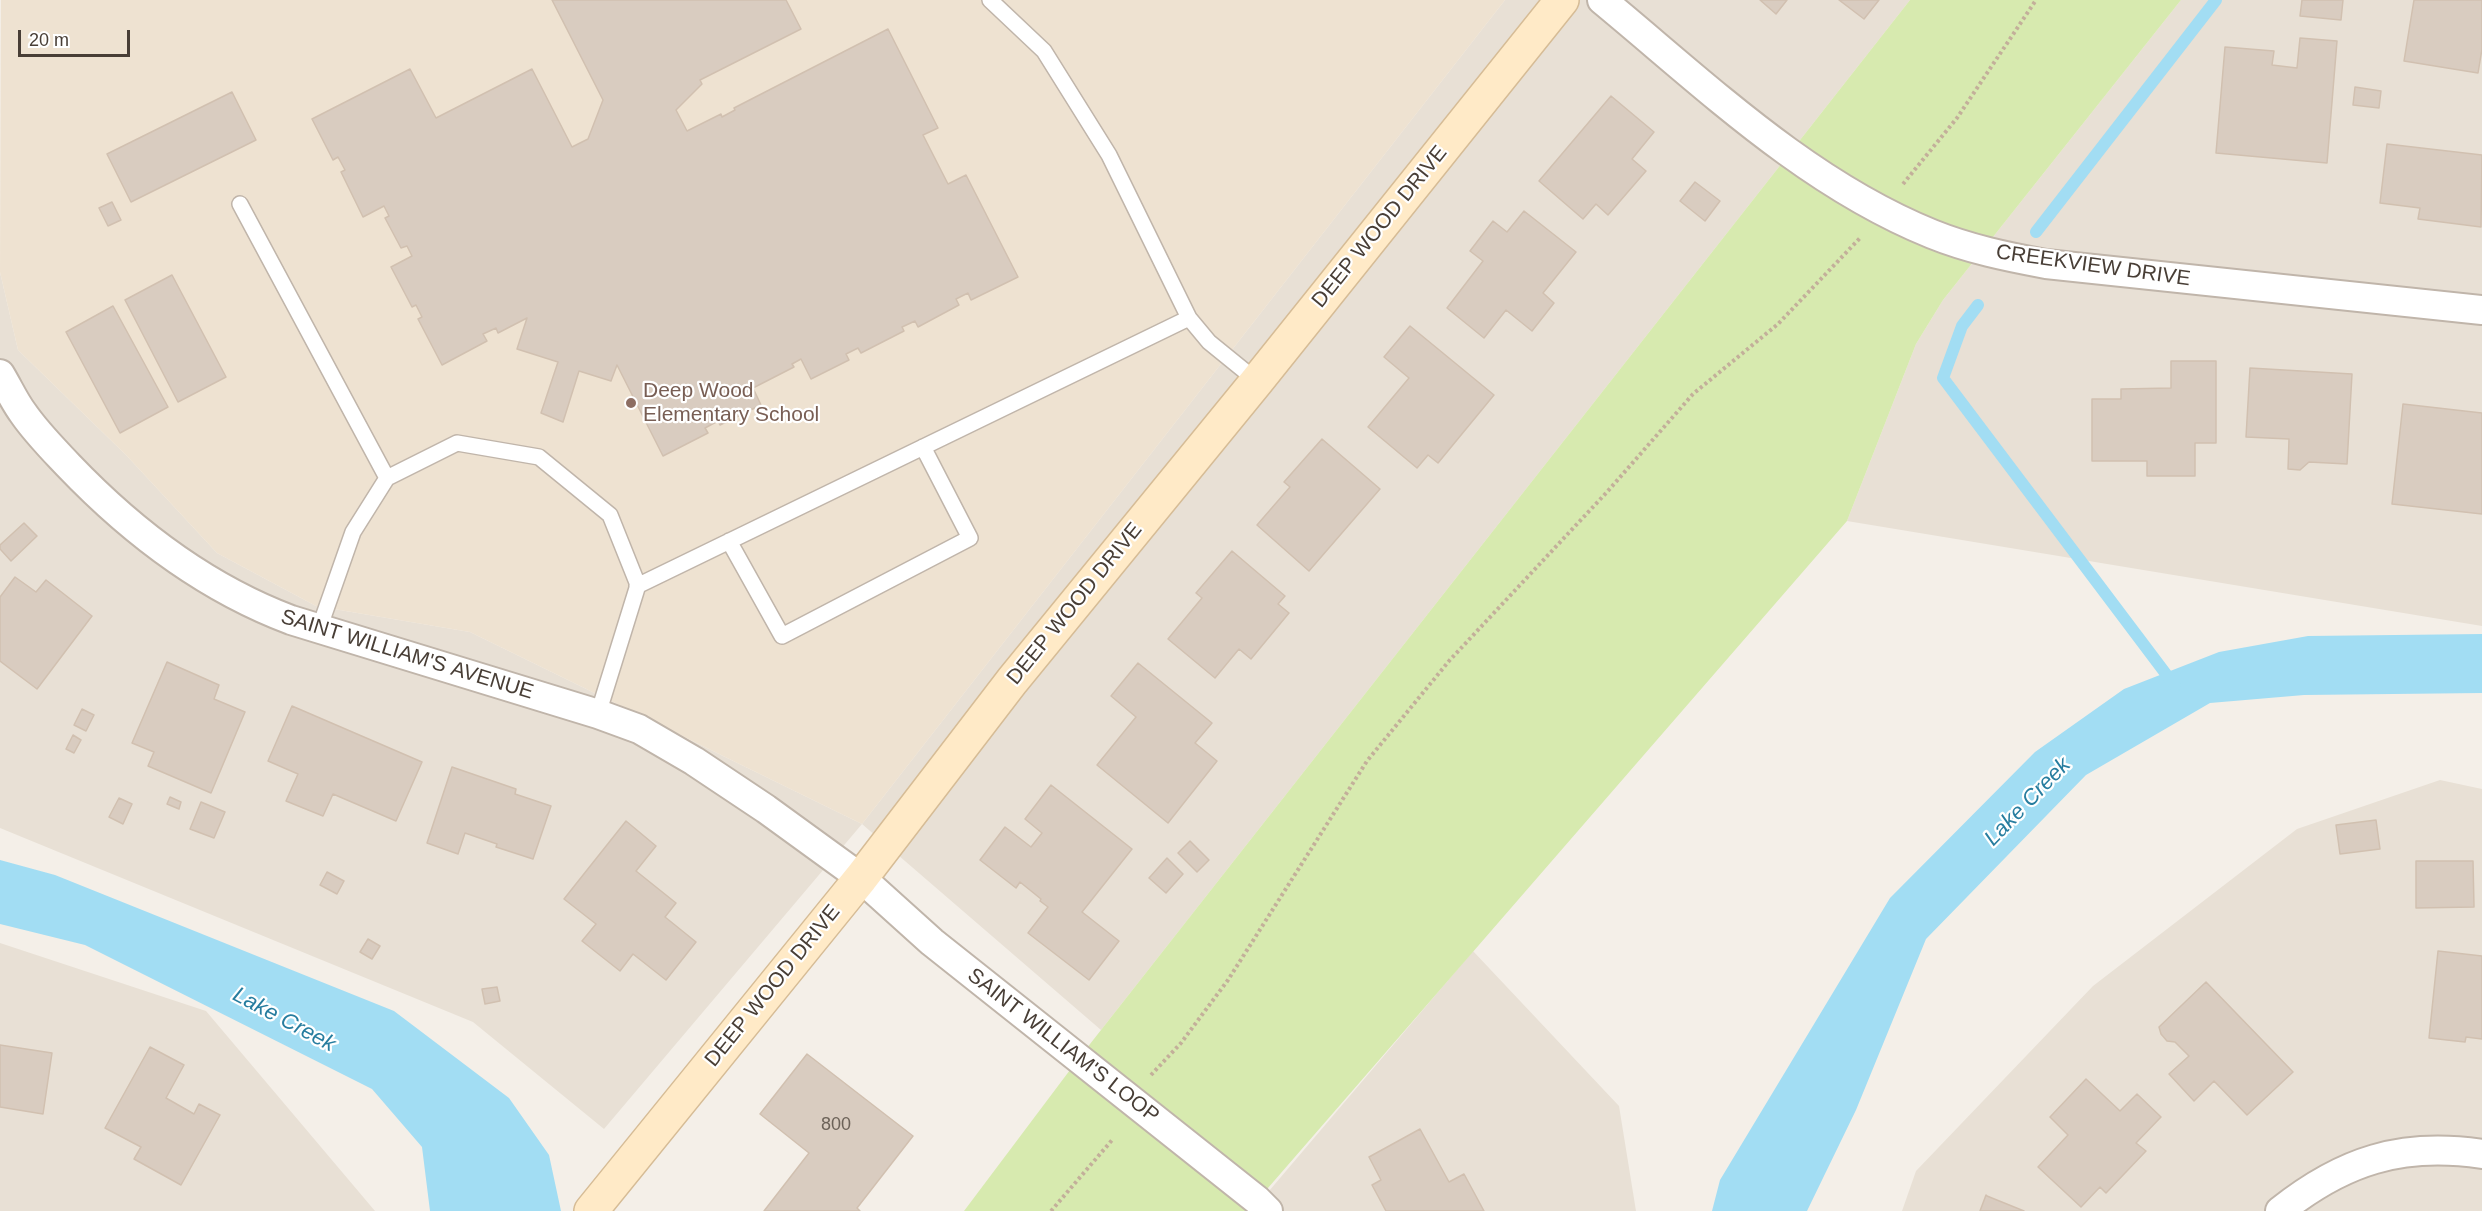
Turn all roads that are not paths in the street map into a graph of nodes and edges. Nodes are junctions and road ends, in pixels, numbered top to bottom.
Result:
1 (990, 0) edge
2 (1562, 0) edge
3 (1602, 0) edge
4 (240, 204) dead end
5 (2482, 310) edge
6 (1189, 318) junction
7 (0, 374) edge
8 (1257, 381) junction
9 (923, 447) junction
10 (387, 478) junction
11 (729, 542) junction
12 (637, 586) junction
13 (319, 629) junction
14 (598, 714) junction
15 (861, 878) junction
16 (2482, 1154) edge
17 (591, 1211) edge
18 (1268, 1211) edge
19 (2280, 1211) edge

1 - 6 lane
2 - 8 street, DEEP WOOD DRIVE
3 - 5 street, CREEKVIEW DRIVE
4 - 10 lane
6 - 8 lane
6 - 9 lane
7 - 13 street, SAINT WILLIAM'S AVENUE
8 - 15 street, DEEP WOOD DRIVE
9 - 11 lane
9 - 11 lane
10 - 12 lane
10 - 13 lane
11 - 12 lane
12 - 14 lane
13 - 14 street, SAINT WILLIAM'S AVENUE
14 - 15 street, SAINT WILLIAM'S AVENUE
15 - 17 street, DEEP WOOD DRIVE
15 - 18 street, SAINT WILLIAM'S LOOP
16 - 19 street

